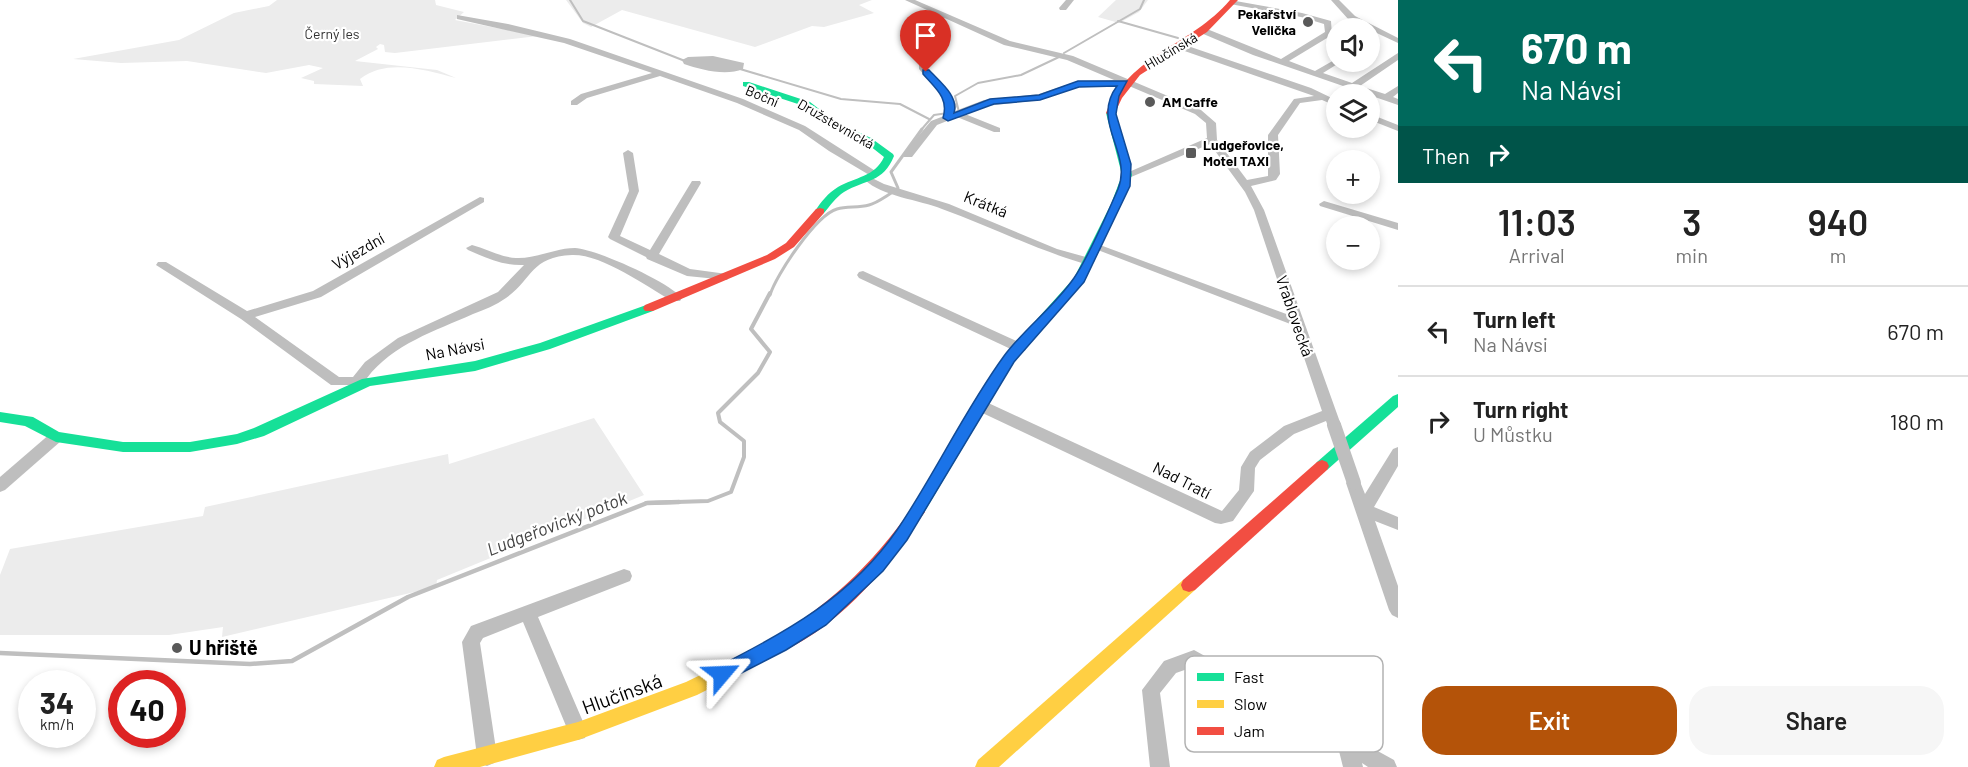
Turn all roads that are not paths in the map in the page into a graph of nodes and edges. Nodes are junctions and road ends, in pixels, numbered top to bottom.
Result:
1 (909, 0) edge
2 (1070, 0) edge
3 (1335, 0) edge
4 (1234, 1) edge
5 (1063, 8) dead end
6 (460, 17) dead end
7 (1204, 31) junction
8 (1398, 41) edge
9 (1179, 46) junction
10 (1398, 56) edge
11 (1282, 62) junction
12 (922, 67) dead end
13 (1326, 68) edge
14 (662, 73) junction
15 (1316, 74) junction
16 (1124, 83) junction
17 (746, 84) dead end
18 (1344, 84) edge
19 (1356, 84) edge
20 (1398, 89) edge
21 (1380, 96) edge
22 (1326, 98) joint
23 (1386, 98) junction
24 (1398, 102) edge
25 (574, 103) dead end
26 (948, 115) junction
27 (959, 116) junction
28 (1380, 121) edge
29 (1398, 128) edge
30 (997, 130) dead end
31 (1212, 140) junction
32 (628, 153) dead end
33 (908, 155) dead end
34 (1127, 175) junction
35 (872, 177) junction
36 (696, 183) dead end
37 (1244, 184) junction
38 (480, 200) dead end
39 (1324, 204) dead end
40 (1398, 227) edge
41 (1096, 247) junction
42 (472, 248) dead end
43 (651, 256) junction
44 (1089, 261) junction
45 (533, 262) junction
46 (162, 265) dead end
47 (862, 275) dead end
48 (723, 277) junction
49 (676, 298) junction
50 (245, 316) junction
51 (1296, 322) junction
52 (1020, 348) junction
53 (362, 382) junction
54 (1398, 399) edge
55 (980, 405) junction
56 (0, 417) edge
57 (1332, 420) junction
58 (56, 436) junction
59 (1398, 453) edge
60 (0, 486) edge
61 (1364, 510) junction
62 (1398, 524) edge
63 (624, 576) dead end
64 (1398, 610) edge
65 (528, 613) junction
66 (1185, 661) edge
67 (578, 731) junction
68 (1349, 752) edge
69 (1362, 752) edge
70 (487, 756) junction
71 (444, 767) edge
72 (985, 767) edge
73 (1160, 767) edge
74 (1353, 767) edge
75 (1387, 767) edge

1 - 16 street, Vrablovecká
2 - 5 street
3 - 8 street
4 - 7 street, Hlučínská
4 - 11 street
6 - 14 street, Boční
7 - 9 street, Hlučínská
7 - 11 street
9 - 16 street, Hlučínská
9 - 22 street
10 - 19 street
11 - 15 street
12 - 26 street
13 - 15 street
14 - 25 street
14 - 35 street, Boční
15 - 18 street
16 - 27 street
16 - 31 street, Vrablovecká
16 - 34 street
17 - 35 street, Družstevnická
20 - 23 street
21 - 23 street
22 - 37 street
23 - 24 street
26 - 27 street
26 - 33 street
27 - 30 street
28 - 29 street
31 - 34 street
31 - 37 street, Vrablovecká
32 - 43 street
34 - 41 street, Hlučínská
35 - 44 street, Krátká
35 - 48 street, Na Návsi
36 - 43 street
37 - 51 street, Vrablovecká
38 - 50 street, Výjezdní
39 - 40 street
41 - 44 street, Hlučínská
41 - 51 street
42 - 45 street
43 - 48 street
44 - 52 street, Hlučínská
45 - 49 street
45 - 53 street
46 - 50 street
47 - 52 street
48 - 49 street, Na Návsi
49 - 53 street, Na Návsi
50 - 53 street
51 - 57 street, Vrablovecká
52 - 55 street, Hlučínská
53 - 58 street, Na Návsi
54 - 72 street
55 - 57 street, Nad Tratí
55 - 67 street, Hlučínská
56 - 58 street, Na Návsi
57 - 61 street, Vrablovecká, bridge
58 - 60 street
59 - 61 street
61 - 62 street
61 - 64 street, Vrablovecká
63 - 65 street
65 - 67 street
65 - 70 street
66 - 73 street
67 - 70 street, Hlučínská
68 - 74 street
69 - 75 street
70 - 71 street, Hlučínská

